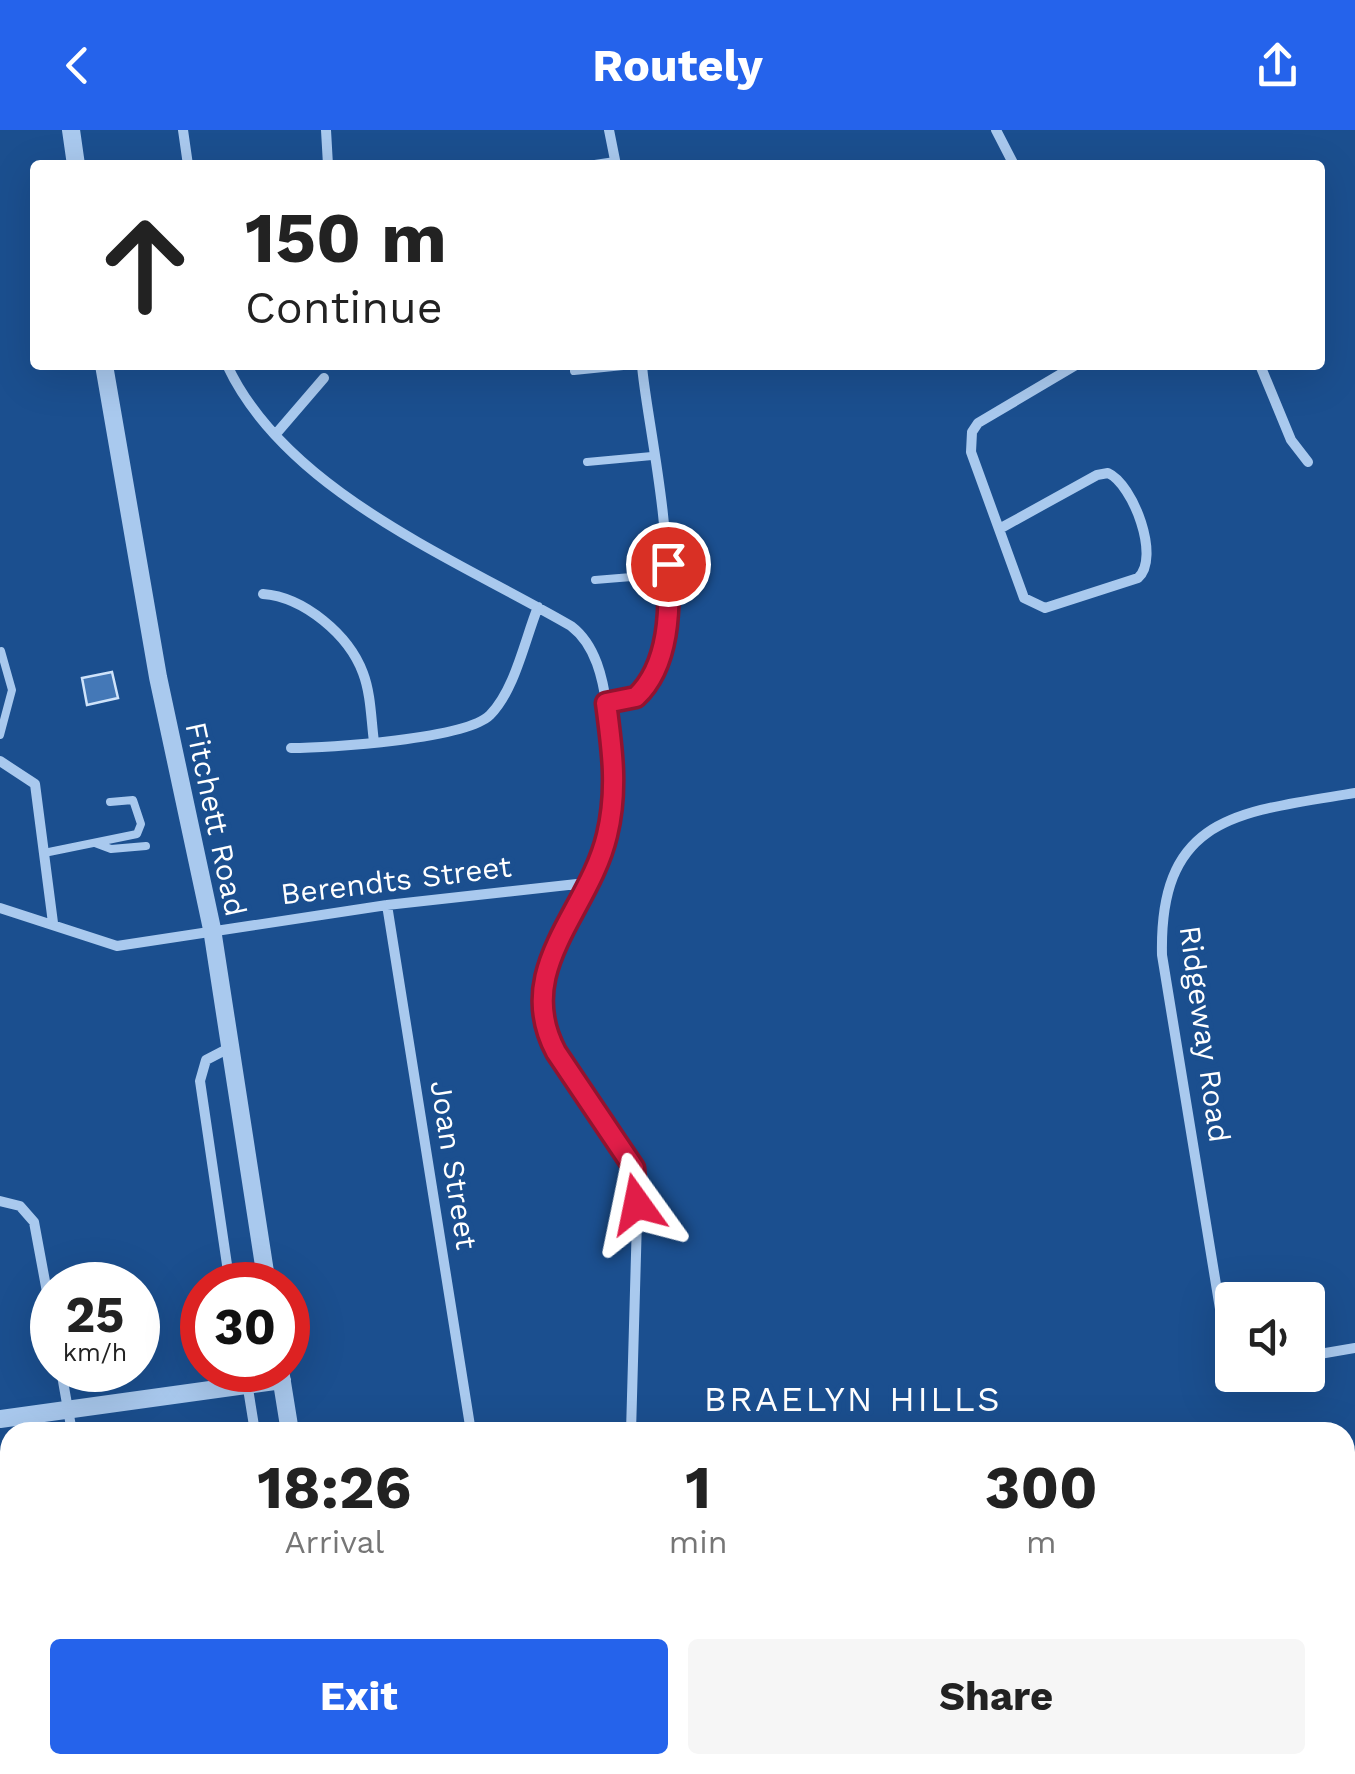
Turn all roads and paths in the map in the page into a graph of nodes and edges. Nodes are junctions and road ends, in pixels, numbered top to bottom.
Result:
1 (71, 130) edge
2 (183, 130) edge
3 (326, 130) edge
4 (609, 130) edge
5 (996, 130) edge
6 (75, 160) edge
7 (187, 160) edge
8 (328, 160) edge
9 (614, 160) edge
10 (1011, 160) edge
11 (105, 370) edge
12 (230, 370) edge
13 (584, 370) edge
14 (643, 370) edge
15 (1067, 370) edge
16 (1262, 370) edge
17 (574, 371) dead end
18 (324, 378) dead end
19 (275, 435) junction
20 (652, 456) junction
21 (587, 462) dead end
22 (1308, 462) dead end
23 (1001, 528) junction
24 (668, 574) junction
25 (595, 580) dead end
26 (264, 594) dead end
27 (538, 607) junction
28 (1, 651) edge
29 (606, 703) junction
30 (0, 734) edge
31 (374, 742) junction
32 (292, 748) dead end
33 (0, 761) edge
34 (1355, 793) edge
35 (110, 802) dead end
36 (95, 843) junction
37 (146, 846) dead end
38 (44, 853) junction
39 (586, 882) junction
40 (387, 905) junction
41 (0, 908) edge
42 (53, 923) junction
43 (212, 929) junction
44 (231, 1047) junction
45 (0, 1200) edge
46 (41, 1262) edge
47 (227, 1262) edge
48 (264, 1262) edge
49 (1216, 1282) edge
50 (1355, 1348) edge
51 (1325, 1353) edge
52 (180, 1389) edge
53 (65, 1392) edge
54 (248, 1392) edge
55 (284, 1392) edge
56 (68, 1409) junction
57 (0, 1419) edge
58 (70, 1422) edge
59 (253, 1422) edge
60 (288, 1422) edge
61 (469, 1422) edge
62 (631, 1422) edge

1 - 6 street
2 - 7 street
3 - 8 street
4 - 9 street
5 - 10 street
11 - 43 street, Fitchett Road
12 - 19 street
13 - 17 lane
14 - 20 street
15 - 23 street
16 - 22 street
18 - 19 street
19 - 27 street
20 - 21 lane
20 - 24 street
23 - 23 street
24 - 25 lane
24 - 29 street
26 - 31 street
27 - 29 street
27 - 31 street
28 - 30 lane
29 - 39 street
31 - 32 street
33 - 38 street
34 - 49 street, Ridgeway Road
35 - 36 lane
36 - 37 lane
36 - 38 lane
38 - 42 street
39 - 40 street, Berendts Street
39 - 62 street
40 - 43 street, Berendts Street
40 - 61 street, Joan Street
41 - 42 street, Berendts Street
42 - 43 street, Berendts Street
43 - 44 street, Fitchett Road
44 - 47 street
44 - 48 street, Fitchett Road
45 - 46 street
50 - 51 street
52 - 56 street
53 - 56 street
54 - 59 street
55 - 60 street
56 - 57 street
56 - 58 street

